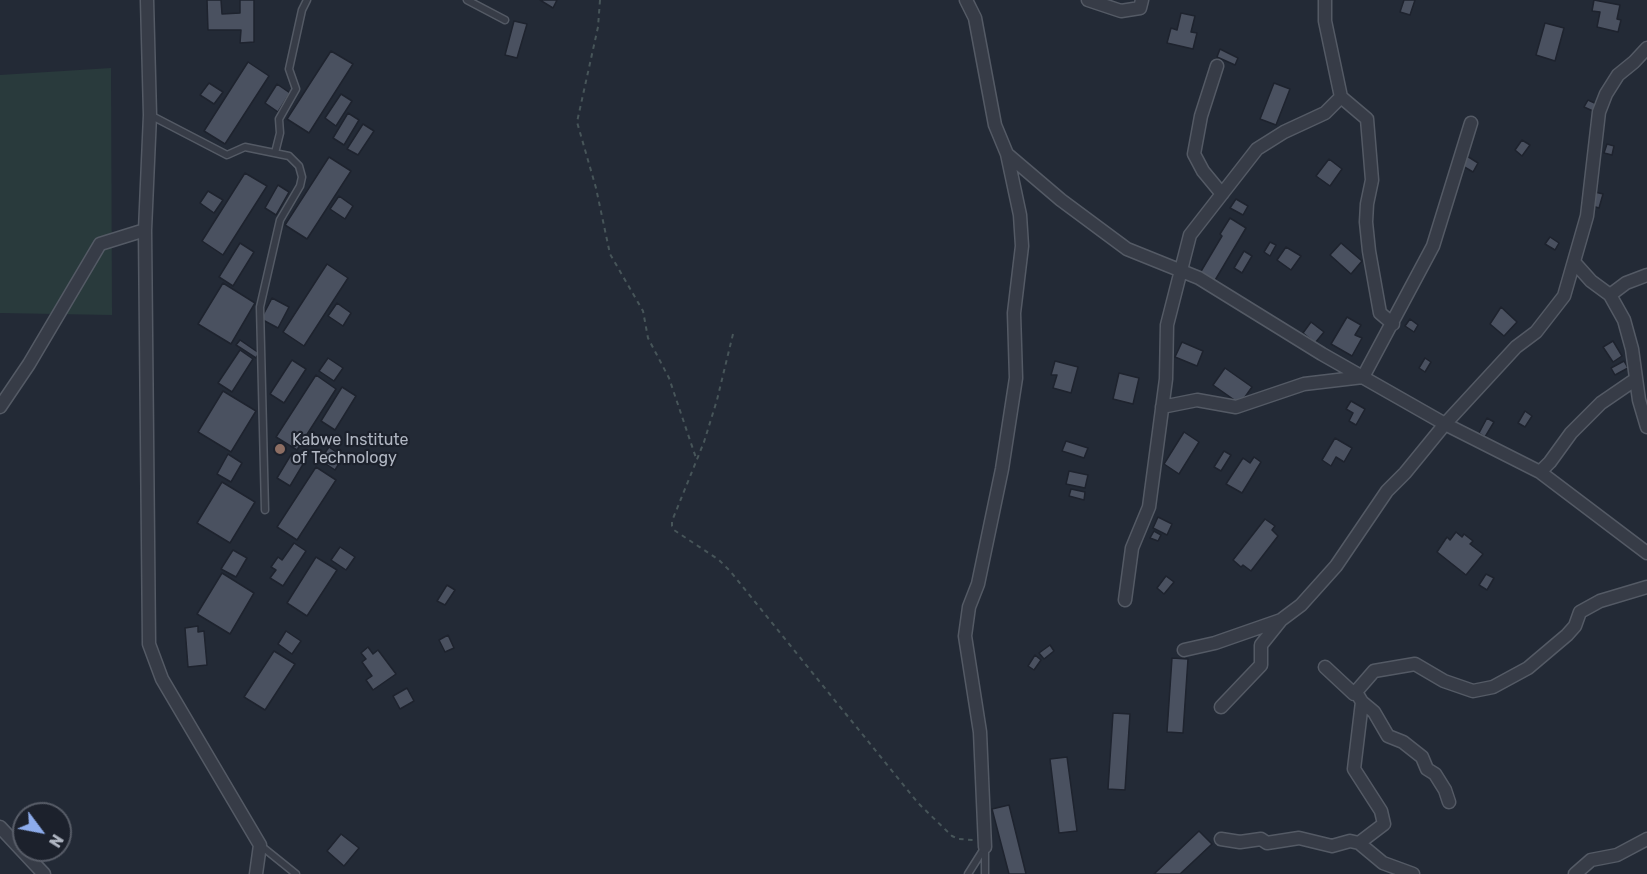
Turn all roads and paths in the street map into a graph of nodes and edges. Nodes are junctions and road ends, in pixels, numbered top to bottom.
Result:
1 (147, 0) edge
2 (308, 0) edge
3 (467, 0) edge
4 (600, 0) edge
5 (966, 0) edge
6 (1088, 0) edge
7 (1142, 0) edge
8 (1325, 0) edge
9 (505, 20) dead end
10 (1647, 48) edge
11 (1217, 66) dead end
12 (1341, 97) junction
13 (150, 115) junction
14 (1470, 123) dead end
15 (276, 153) junction
16 (1007, 154) junction
17 (1222, 194) junction
18 (145, 230) junction
19 (1574, 262) junction
20 (1182, 270) junction
21 (1647, 275) edge
22 (1610, 295) junction
23 (1393, 324) junction
24 (733, 334) dead end
25 (1363, 376) junction
26 (1636, 379) junction
27 (0, 407) edge
28 (1162, 407) junction
29 (1445, 424) junction
30 (1647, 427) edge
31 (697, 459) junction
32 (1540, 472) junction
33 (265, 510) dead end
34 (1647, 553) edge
35 (1647, 587) edge
36 (1125, 600) dead end
37 (1281, 620) junction
38 (1184, 650) dead end
39 (1325, 667) dead end
40 (1359, 697) junction
41 (1221, 707) dead end
42 (1449, 802) dead end
43 (0, 827) edge
44 (1221, 839) dead end
45 (1647, 839) edge
46 (984, 843) junction
47 (1359, 843) junction
48 (260, 845) junction
49 (986, 872) edge
50 (44, 874) edge
51 (255, 874) edge
52 (296, 874) edge
53 (968, 874) edge
54 (1413, 874) edge
55 (1575, 874) edge

1 - 13 street
2 - 15 lane
3 - 9 lane
4 - 31 path
5 - 16 street
6 - 7 street
8 - 12 street
10 - 19 street
11 - 17 street
12 - 17 street
12 - 23 street
13 - 15 lane
13 - 18 street
14 - 23 street
15 - 33 lane
16 - 20 street
16 - 46 street
17 - 20 street
18 - 27 street
18 - 48 street
19 - 22 street
19 - 29 street
20 - 25 street
20 - 28 street
21 - 22 street
22 - 26 street
23 - 25 street
24 - 31 path
25 - 28 street
25 - 29 street
26 - 30 street
26 - 32 street
28 - 36 street
29 - 32 street
29 - 37 street
31 - 46 path
32 - 34 street
35 - 40 street
37 - 38 street
37 - 41 street
39 - 40 street
40 - 42 street
40 - 47 street
43 - 50 street
44 - 47 street
45 - 55 street
46 - 49 lane
46 - 53 lane
47 - 54 street
48 - 51 street
48 - 52 lane

